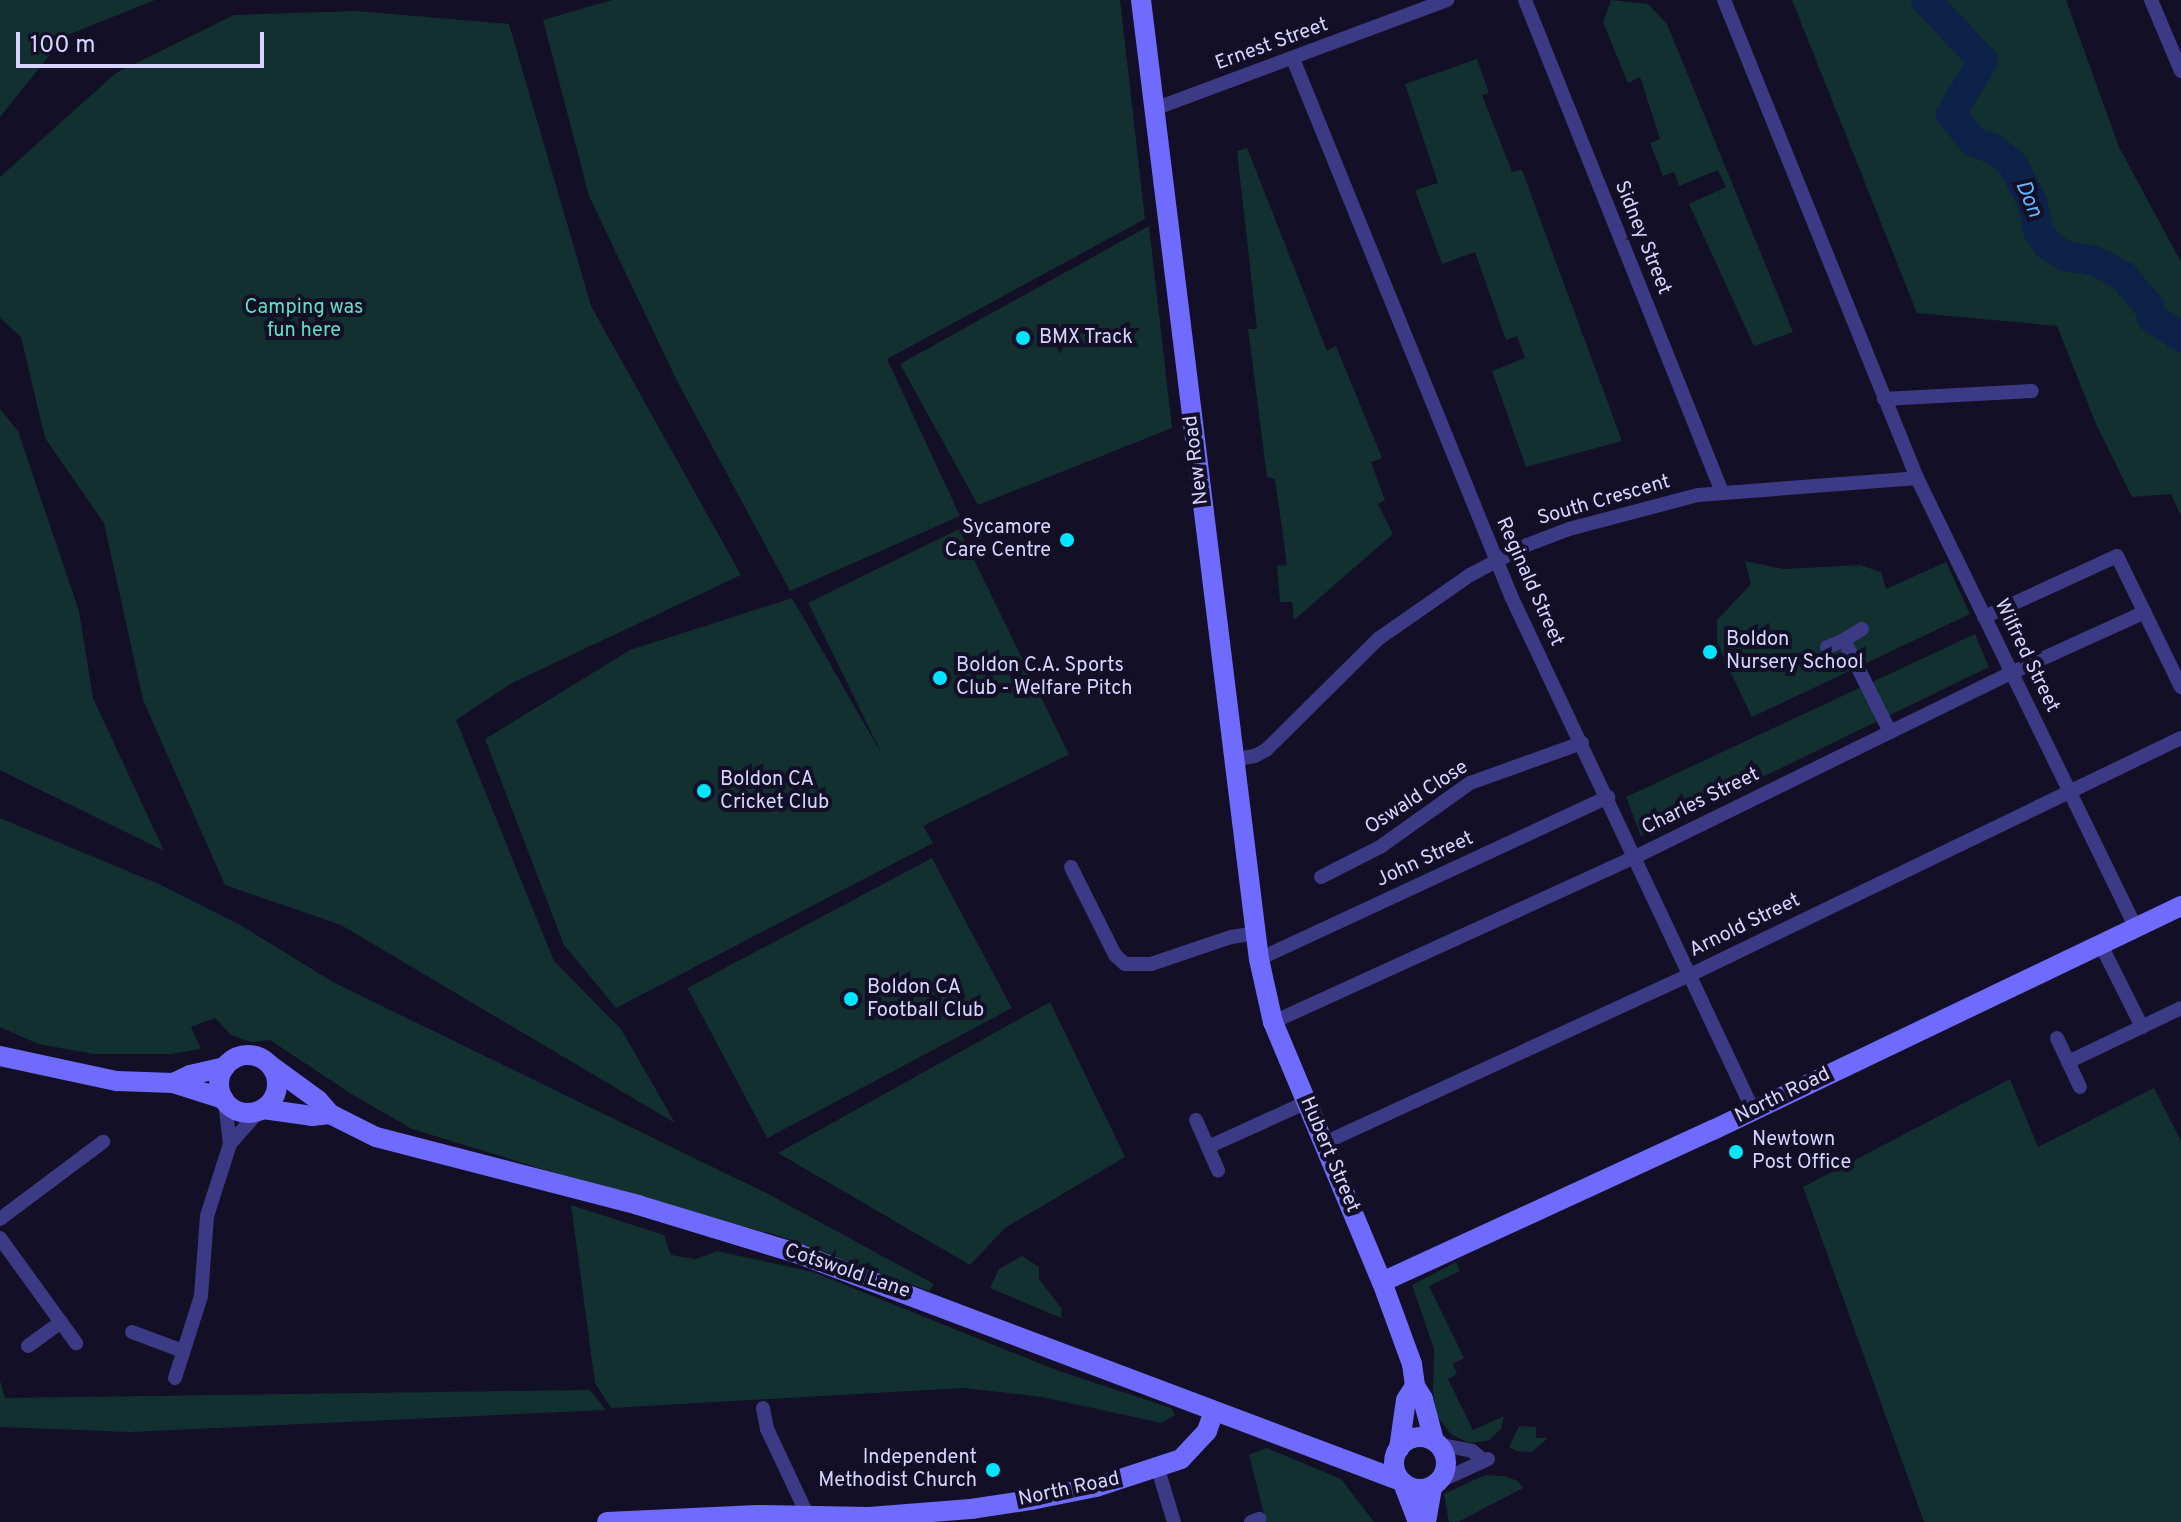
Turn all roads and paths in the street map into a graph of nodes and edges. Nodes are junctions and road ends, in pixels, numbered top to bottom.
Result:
1 (1141, 0) edge
2 (1447, 0) edge
3 (1525, 0) edge
4 (1724, 0) edge
5 (2151, 0) edge
6 (1293, 59) junction
7 (2181, 71) edge
8 (1154, 109) junction
9 (2032, 391) dead end
10 (1884, 399) junction
11 (1917, 478) junction
12 (1722, 492) junction
13 (1496, 559) junction
14 (2145, 612) junction
15 (1984, 617) junction
16 (1862, 629) dead end
17 (1844, 640) junction
18 (1827, 647) dead end
19 (2011, 673) junction
20 (2181, 687) edge
21 (1890, 732) junction
22 (2181, 738) edge
23 (1582, 743) junction
24 (1232, 760) junction
25 (2069, 791) junction
26 (1608, 797) junction
27 (1635, 857) junction
28 (1071, 867) dead end
29 (1321, 877) dead end
30 (2181, 906) edge
31 (1255, 927) junction
32 (2136, 928) junction
33 (2101, 945) junction
34 (1259, 959) junction
35 (1690, 975) junction
36 (2181, 1008) edge
37 (1273, 1022) junction
38 (2142, 1027) junction
39 (2057, 1038) dead end
40 (0, 1056) edge
41 (2068, 1062) junction
42 (270, 1065) junction
43 (225, 1067) junction
44 (173, 1083) junction
45 (2080, 1087) dead end
46 (224, 1100) junction
47 (1307, 1102) junction
48 (261, 1110) junction
49 (1753, 1110) junction
50 (330, 1114) junction
51 (1196, 1120) dead end
52 (103, 1142) dead end
53 (1324, 1143) junction
54 (230, 1144) junction
55 (1208, 1147) junction
56 (1218, 1170) dead end
57 (0, 1219) edge
58 (0, 1238) edge
59 (1382, 1282) junction
60 (61, 1322) junction
61 (132, 1332) dead end
62 (76, 1343) dead end
63 (28, 1346) dead end
64 (183, 1351) junction
65 (175, 1378) dead end
66 (1415, 1386) junction
67 (763, 1408) dead end
68 (1214, 1411) junction
69 (1436, 1443) junction
70 (1398, 1450) junction
71 (1354, 1461) junction
72 (1158, 1469) junction
73 (1402, 1482) junction
74 (1435, 1484) junction
75 (808, 1516) junction
76 (842, 1519) edge
77 (607, 1522) edge
78 (1174, 1522) edge
79 (1418, 1522) edge
80 (1426, 1522) edge

1 - 8 street, New Road
2 - 6 street, Ernest Street
3 - 12 street, Sidney Street
4 - 10 street, Wilfred Street
5 - 7 street
6 - 8 street, Ernest Street
6 - 13 street, Reginald Street
8 - 24 street, New Road
9 - 10 street
10 - 11 street, Wilfred Street
11 - 12 street, South Crescent
11 - 15 street, Wilfred Street
12 - 13 street, South Crescent
13 - 23 street, Reginald Street
13 - 24 street, South Crescent
14 - 15 street
14 - 19 street, Charles Street
14 - 20 street
15 - 19 street, Wilfred Street
16 - 17 street
17 - 18 street
17 - 21 street
19 - 21 street, Charles Street
19 - 25 street, Wilfred Street
21 - 27 street, Charles Street
22 - 25 street, Arnold Street
23 - 26 street, Reginald Street
23 - 29 street, Oswald Close
24 - 31 street, New Road
25 - 32 street, Wilfred Street
25 - 35 street, Arnold Street
26 - 27 street, Reginald Street
26 - 34 street, John Street
27 - 35 street, Reginald Street
27 - 37 street, Charles Street
28 - 31 street
30 - 32 street, North Road
31 - 34 street, Hubert Street
32 - 33 street, North Road
33 - 38 street
33 - 49 street, North Road
34 - 37 street, Hubert Street
35 - 49 street, Reginald Street
35 - 53 street, Arnold Street
36 - 38 street
37 - 47 street, Hubert Street
38 - 41 street
39 - 41 street
40 - 44 street
41 - 45 street
42 - 43 street
42 - 48 street
42 - 50 street, Cotswold Lane
43 - 44 street
43 - 46 street
44 - 46 street
46 - 48 street
46 - 54 street
47 - 53 street, Hubert Street
47 - 55 street
48 - 50 street, Cotswold Lane
48 - 54 street
49 - 59 street, North Road
50 - 68 street, Cotswold Lane
51 - 55 street
52 - 57 street
53 - 59 street, Hubert Street
54 - 64 street
55 - 56 street
58 - 60 street
59 - 66 street, Hubert Street
60 - 62 street
60 - 63 street
61 - 64 street
64 - 65 street
66 - 69 street, Hubert Street
66 - 70 street
67 - 75 street
68 - 71 street, Cotswold Lane
68 - 72 street, North Road
69 - 70 street
69 - 74 street
69 - 74 street
70 - 71 street, Cotswold Lane
70 - 73 street
71 - 73 street, Cotswold Lane
72 - 76 street, North Road
72 - 78 street
73 - 74 street
73 - 79 street
74 - 80 street
75 - 76 street, North Road
75 - 77 street, North Road

